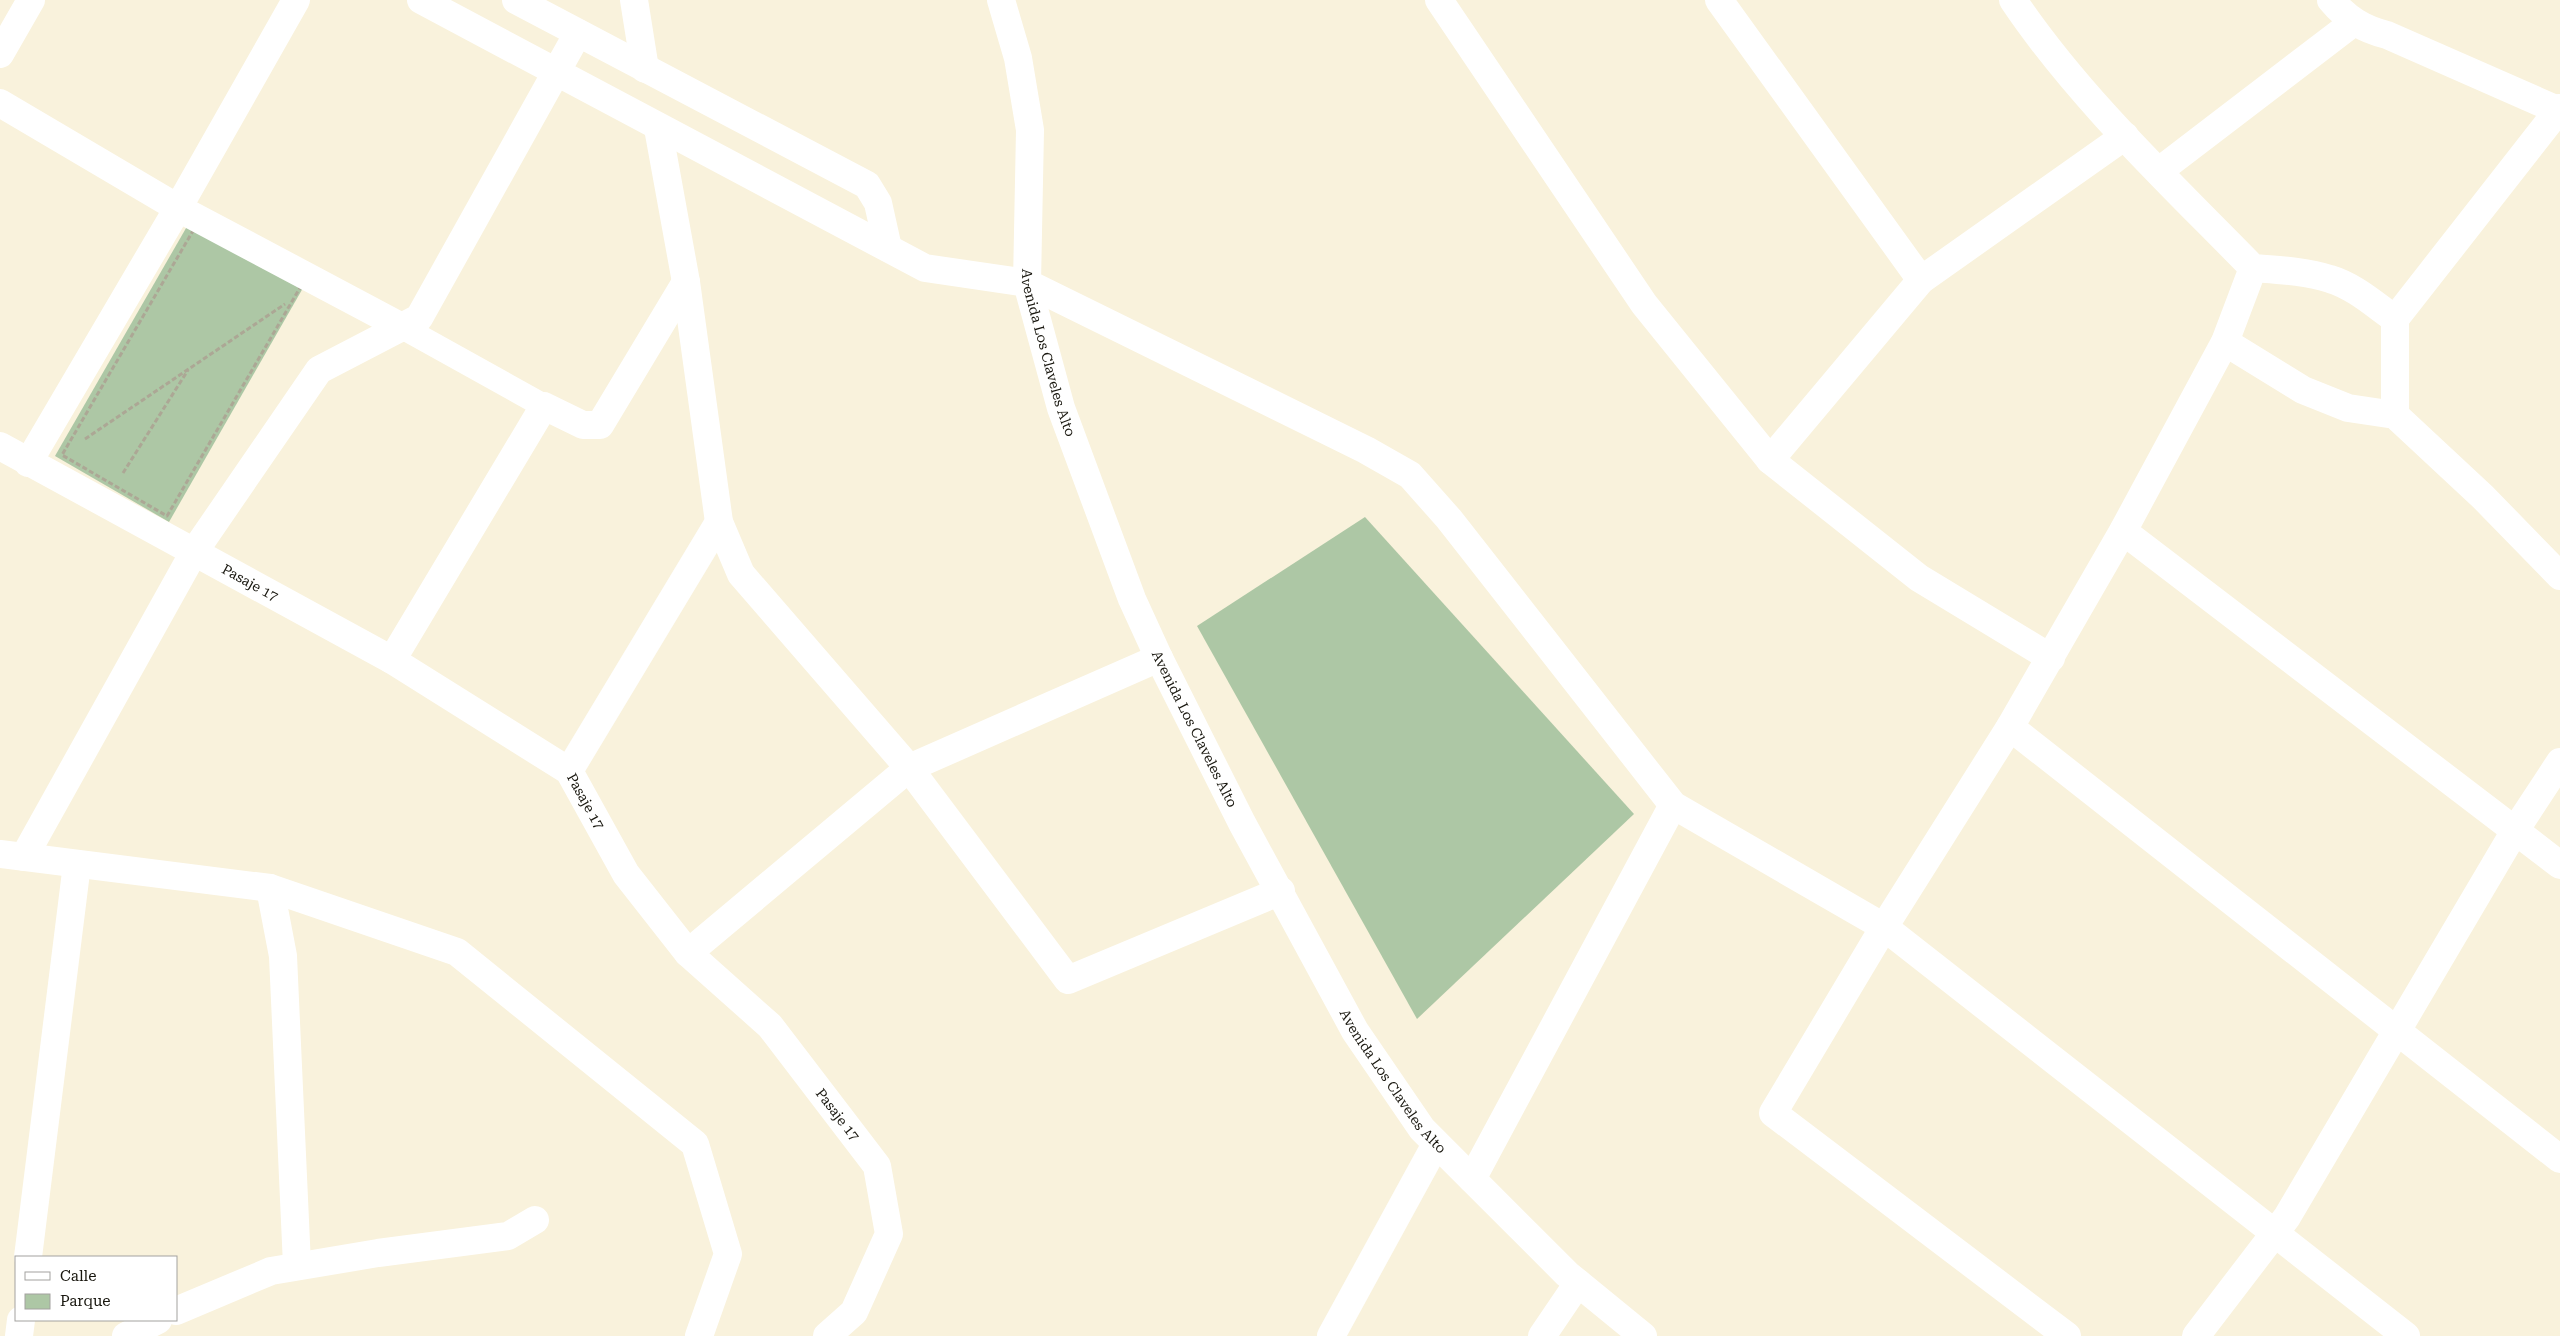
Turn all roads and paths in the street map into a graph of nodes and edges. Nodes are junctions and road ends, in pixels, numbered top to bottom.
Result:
1 (30, 0) edge
2 (296, 0) edge
3 (422, 0) edge
4 (516, 0) edge
5 (634, 0) edge
6 (1001, 0) edge
7 (1438, 0) edge
8 (1719, 0) edge
9 (2013, 0) edge
10 (2331, 0) edge
11 (2354, 22) junction
12 (578, 33) junction
13 (0, 54) edge
14 (645, 69) junction
15 (556, 73) junction
16 (0, 103) edge
17 (2560, 109) edge
18 (658, 128) junction
19 (2126, 136) junction
20 (2159, 171) junction
21 (178, 208) junction
22 (888, 248) junction
23 (2253, 268) junction
24 (1921, 280) junction
25 (686, 282) junction
26 (1027, 283) junction
27 (293, 299) junction
28 (2396, 319) junction
29 (402, 327) junction
30 (2225, 342) junction
31 (189, 369) junction
32 (544, 406) junction
33 (2395, 415) junction
34 (78, 444) dead end
35 (0, 446) edge
36 (70, 449) dead end
37 (62, 455) junction
38 (1770, 460) junction
39 (28, 463) junction
40 (115, 486) junction
41 (718, 522) junction
42 (2123, 531) junction
43 (194, 552) junction
44 (2560, 576) edge
45 (1159, 658) junction
46 (2050, 658) junction
47 (392, 660) junction
48 (2010, 727) junction
49 (2560, 762) edge
50 (909, 768) junction
51 (569, 771) junction
52 (1673, 805) junction
53 (2516, 829) junction
54 (12, 856) edge
55 (77, 864) junction
56 (2560, 865) edge
57 (270, 888) junction
58 (1281, 891) junction
59 (1884, 927) junction
60 (688, 953) junction
61 (2396, 1032) junction
62 (1436, 1144) junction
63 (2560, 1159) edge
64 (1472, 1179) junction
65 (535, 1220) dead end
66 (2275, 1233) junction
67 (28, 1256) edge
68 (297, 1265) junction
69 (1578, 1283) junction
70 (178, 1309) edge
71 (21, 1321) edge
72 (156, 1321) edge
73 (19, 1336) edge
74 (126, 1336) edge
75 (699, 1336) edge
76 (827, 1336) edge
77 (1331, 1336) edge
78 (1542, 1336) edge
79 (1643, 1336) edge
80 (2066, 1336) edge
81 (2196, 1336) edge
82 (2406, 1336) edge

1 - 13 street
2 - 21 street
3 - 15 street
4 - 12 street
5 - 14 street
6 - 26 street, Avenida Los Claveles Alto
7 - 38 street
8 - 24 street
9 - 19 street
10 - 11 street
11 - 17 street
11 - 20 street
12 - 14 street
12 - 15 street
14 - 22 street
15 - 18 street
15 - 29 street
16 - 21 street
17 - 28 street
18 - 22 street
18 - 25 street
19 - 20 street
19 - 24 street
20 - 23 street
21 - 29 street
21 - 39 street
22 - 26 street
23 - 28 street
23 - 30 street
24 - 38 street
25 - 32 street
25 - 41 street
26 - 45 street, Avenida Los Claveles Alto
26 - 52 street
27 - 31 path
27 - 37 path
27 - 40 path
28 - 33 street
29 - 32 lane
29 - 43 street
30 - 33 street
30 - 42 street
31 - 34 path
31 - 40 path
32 - 47 street
33 - 44 street
35 - 39 street, Pasaje 17
36 - 37 path
37 - 40 path
38 - 46 street
39 - 43 street, Pasaje 17
41 - 50 street
41 - 51 street
42 - 46 street
42 - 53 street
43 - 47 street, Pasaje 17
43 - 54 street
45 - 50 street
45 - 58 street, Avenida Los Claveles Alto
46 - 48 street
47 - 51 street, Pasaje 17
48 - 59 street
48 - 61 street
49 - 53 street
50 - 58 street
50 - 60 street
51 - 60 street, Pasaje 17
52 - 59 street
52 - 64 street
53 - 56 street
53 - 61 street
54 - 55 street
55 - 57 street
55 - 67 street
57 - 68 street
57 - 75 street
58 - 62 street, Avenida Los Claveles Alto
59 - 66 street
59 - 80 street
60 - 76 street, Pasaje 17
61 - 63 street
61 - 66 street
62 - 64 street, Avenida Los Claveles Alto
62 - 77 street
64 - 69 street, Avenida Los Claveles Alto
65 - 68 street
66 - 81 street
66 - 82 street
68 - 70 street
69 - 78 street
69 - 79 street, Avenida Los Claveles Alto
71 - 73 street
72 - 74 street

